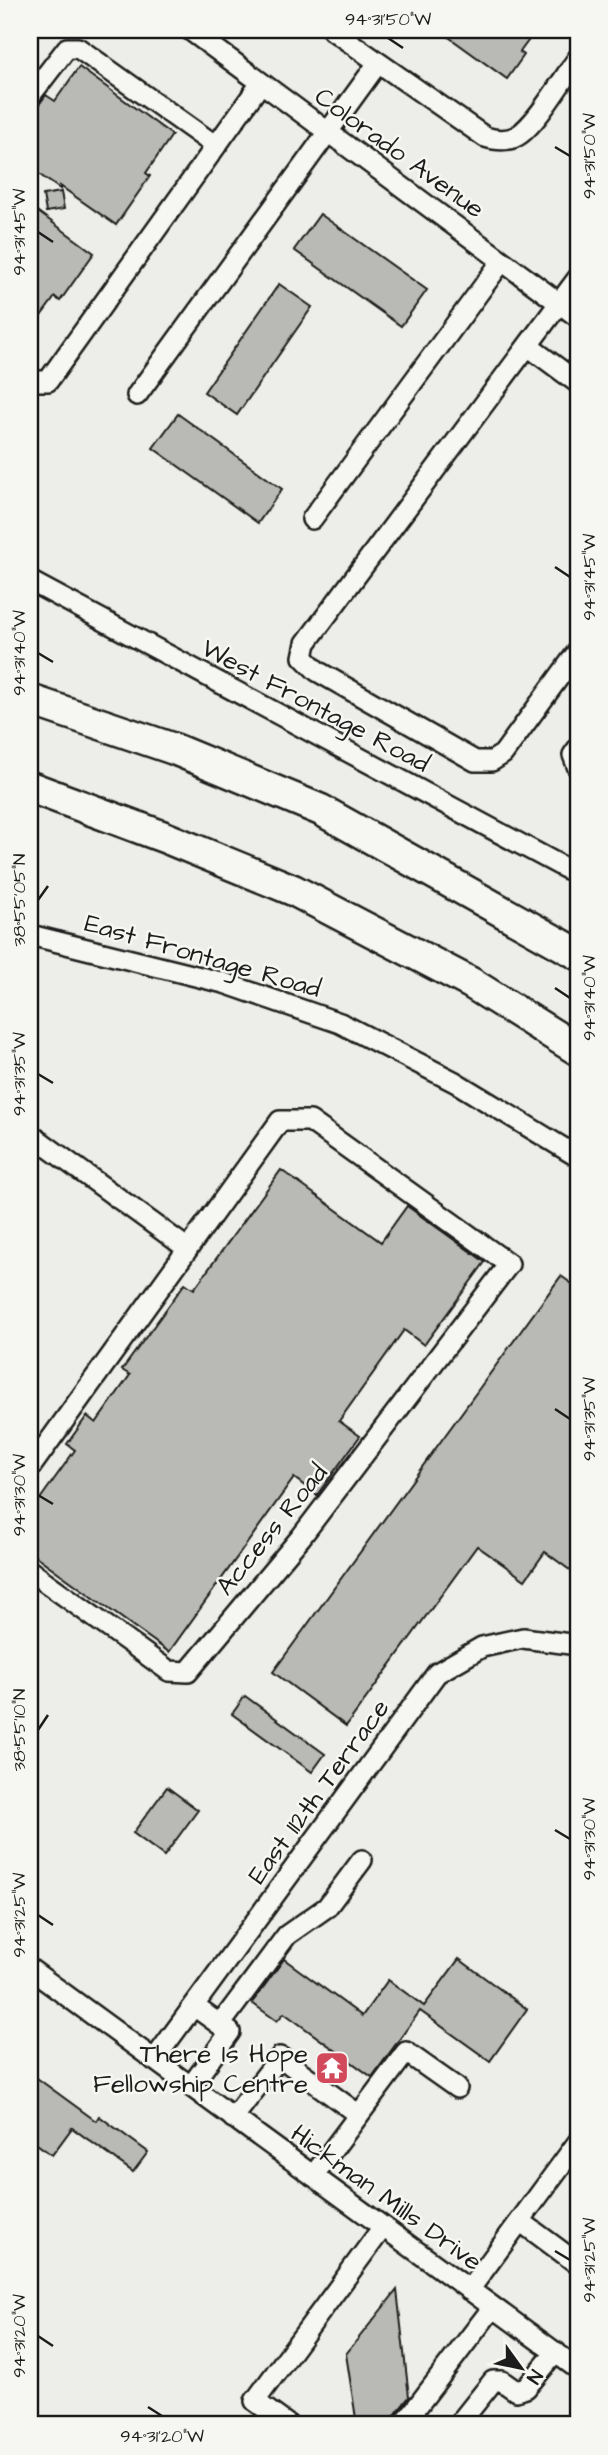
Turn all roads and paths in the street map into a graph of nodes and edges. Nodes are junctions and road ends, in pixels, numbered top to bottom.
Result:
1 (190, 30) edge
2 (332, 30) edge
3 (578, 58) edge
4 (378, 63) junction
5 (261, 83) junction
6 (30, 96) edge
7 (329, 132) junction
8 (216, 146) junction
9 (502, 261) junction
10 (578, 278) edge
11 (559, 303) junction
12 (578, 317) edge
13 (528, 346) junction
14 (30, 378) edge
15 (578, 383) edge
16 (137, 395) dead end
17 (312, 519) dead end
18 (30, 581) edge
19 (578, 651) edge
20 (30, 700) edge
21 (578, 748) edge
22 (578, 768) edge
23 (30, 788) edge
24 (578, 875) edge
25 (30, 935) edge
26 (578, 954) edge
27 (578, 1050) edge
28 (30, 1134) edge
29 (578, 1157) edge
30 (188, 1249) junction
31 (30, 1468) edge
32 (30, 1571) edge
33 (578, 1644) edge
34 (362, 1860) dead end
35 (30, 1969) edge
36 (194, 2006) junction
37 (220, 2025) junction
38 (154, 2060) junction
39 (191, 2086) junction
40 (457, 2088) dead end
41 (359, 2115) junction
42 (233, 2118) junction
43 (578, 2142) edge
44 (313, 2176) junction
45 (520, 2221) junction
46 (383, 2227) junction
47 (578, 2264) edge
48 (469, 2290) junction
49 (493, 2307) junction
50 (555, 2352) junction
51 (578, 2369) edge
52 (288, 2425) edge
53 (403, 2425) edge
54 (458, 2425) edge

1 - 5 street, Colorado Avenue
2 - 4 street
3 - 4 street
4 - 7 street
5 - 7 street, Colorado Avenue
5 - 8 street
6 - 8 street
7 - 9 street, Colorado Avenue
7 - 16 street
8 - 14 street
9 - 11 street, Colorado Avenue
9 - 17 street
10 - 11 street
11 - 12 street, Colorado Avenue
11 - 13 street
13 - 15 street
13 - 19 street
18 - 24 street, West Frontage Road
20 - 26 highway
21 - 22 street
23 - 27 highway
25 - 29 street, East Frontage Road
28 - 30 street
30 - 31 street
30 - 32 street, Access Road
33 - 36 street, East 112th Terrace
34 - 37 street
35 - 38 street, Hickman Mills Drive
36 - 37 street
36 - 38 street, East 112th Terrace
37 - 39 street
38 - 39 street, Hickman Mills Drive
39 - 42 street, Hickman Mills Drive
40 - 41 street
41 - 42 street
41 - 44 street
42 - 44 street, Hickman Mills Drive
43 - 45 street
44 - 46 street, Hickman Mills Drive
45 - 47 street
45 - 48 street
46 - 48 street, Hickman Mills Drive
46 - 52 street
48 - 49 street, Hickman Mills Drive
49 - 50 street, Hickman Mills Drive
49 - 53 street
50 - 51 street, Hickman Mills Drive
50 - 54 street

